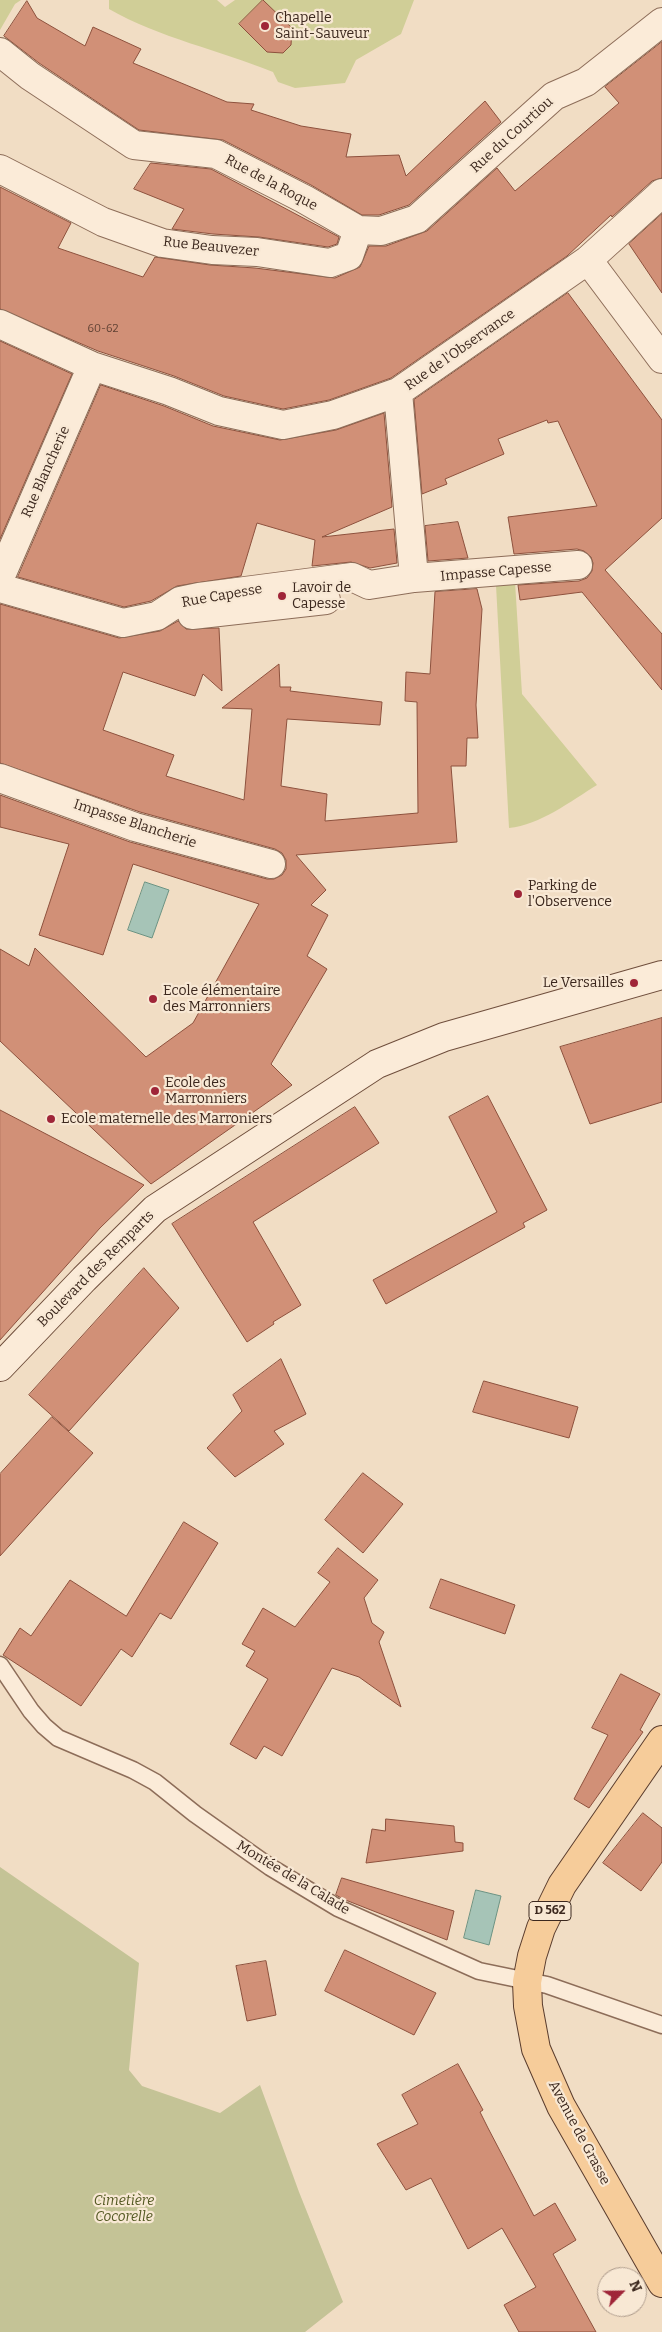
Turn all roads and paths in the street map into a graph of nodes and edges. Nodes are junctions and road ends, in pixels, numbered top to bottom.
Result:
1 (662, 22) edge
2 (0, 52) edge
3 (0, 169) edge
4 (662, 193) edge
5 (358, 230) junction
6 (588, 260) junction
7 (0, 324) edge
8 (662, 359) edge
9 (92, 366) junction
10 (398, 392) junction
11 (578, 565) dead end
12 (0, 578) edge
13 (414, 578) junction
14 (0, 588) edge
15 (0, 778) edge
16 (271, 864) dead end
17 (662, 975) edge
18 (0, 1367) edge
19 (0, 1665) edge
20 (662, 1740) edge
21 (537, 1984) junction
22 (662, 2025) edge
23 (662, 2283) edge

1 - 5 street, Rue du Courtiou
2 - 5 street, Rue de la Roque
3 - 5 street, Rue Beauvezer
4 - 6 street, Rue de l'Observance
6 - 8 street
6 - 10 street, Rue de l'Observance
7 - 9 street, Rue de l'Observance
9 - 10 street, Rue de l'Observance
9 - 12 street, Rue Blancherie
10 - 13 street
11 - 13 street, Impasse Capesse
13 - 14 street, Rue Capesse
15 - 16 street, Impasse Blancherie
17 - 18 street, Boulevard des Remparts
19 - 21 lane, Montée de la Calade
20 - 21 main road, Avenue de Grasse / D 562
21 - 22 lane, Montée de la Calade
21 - 23 main road, Avenue de Grasse / D 562

